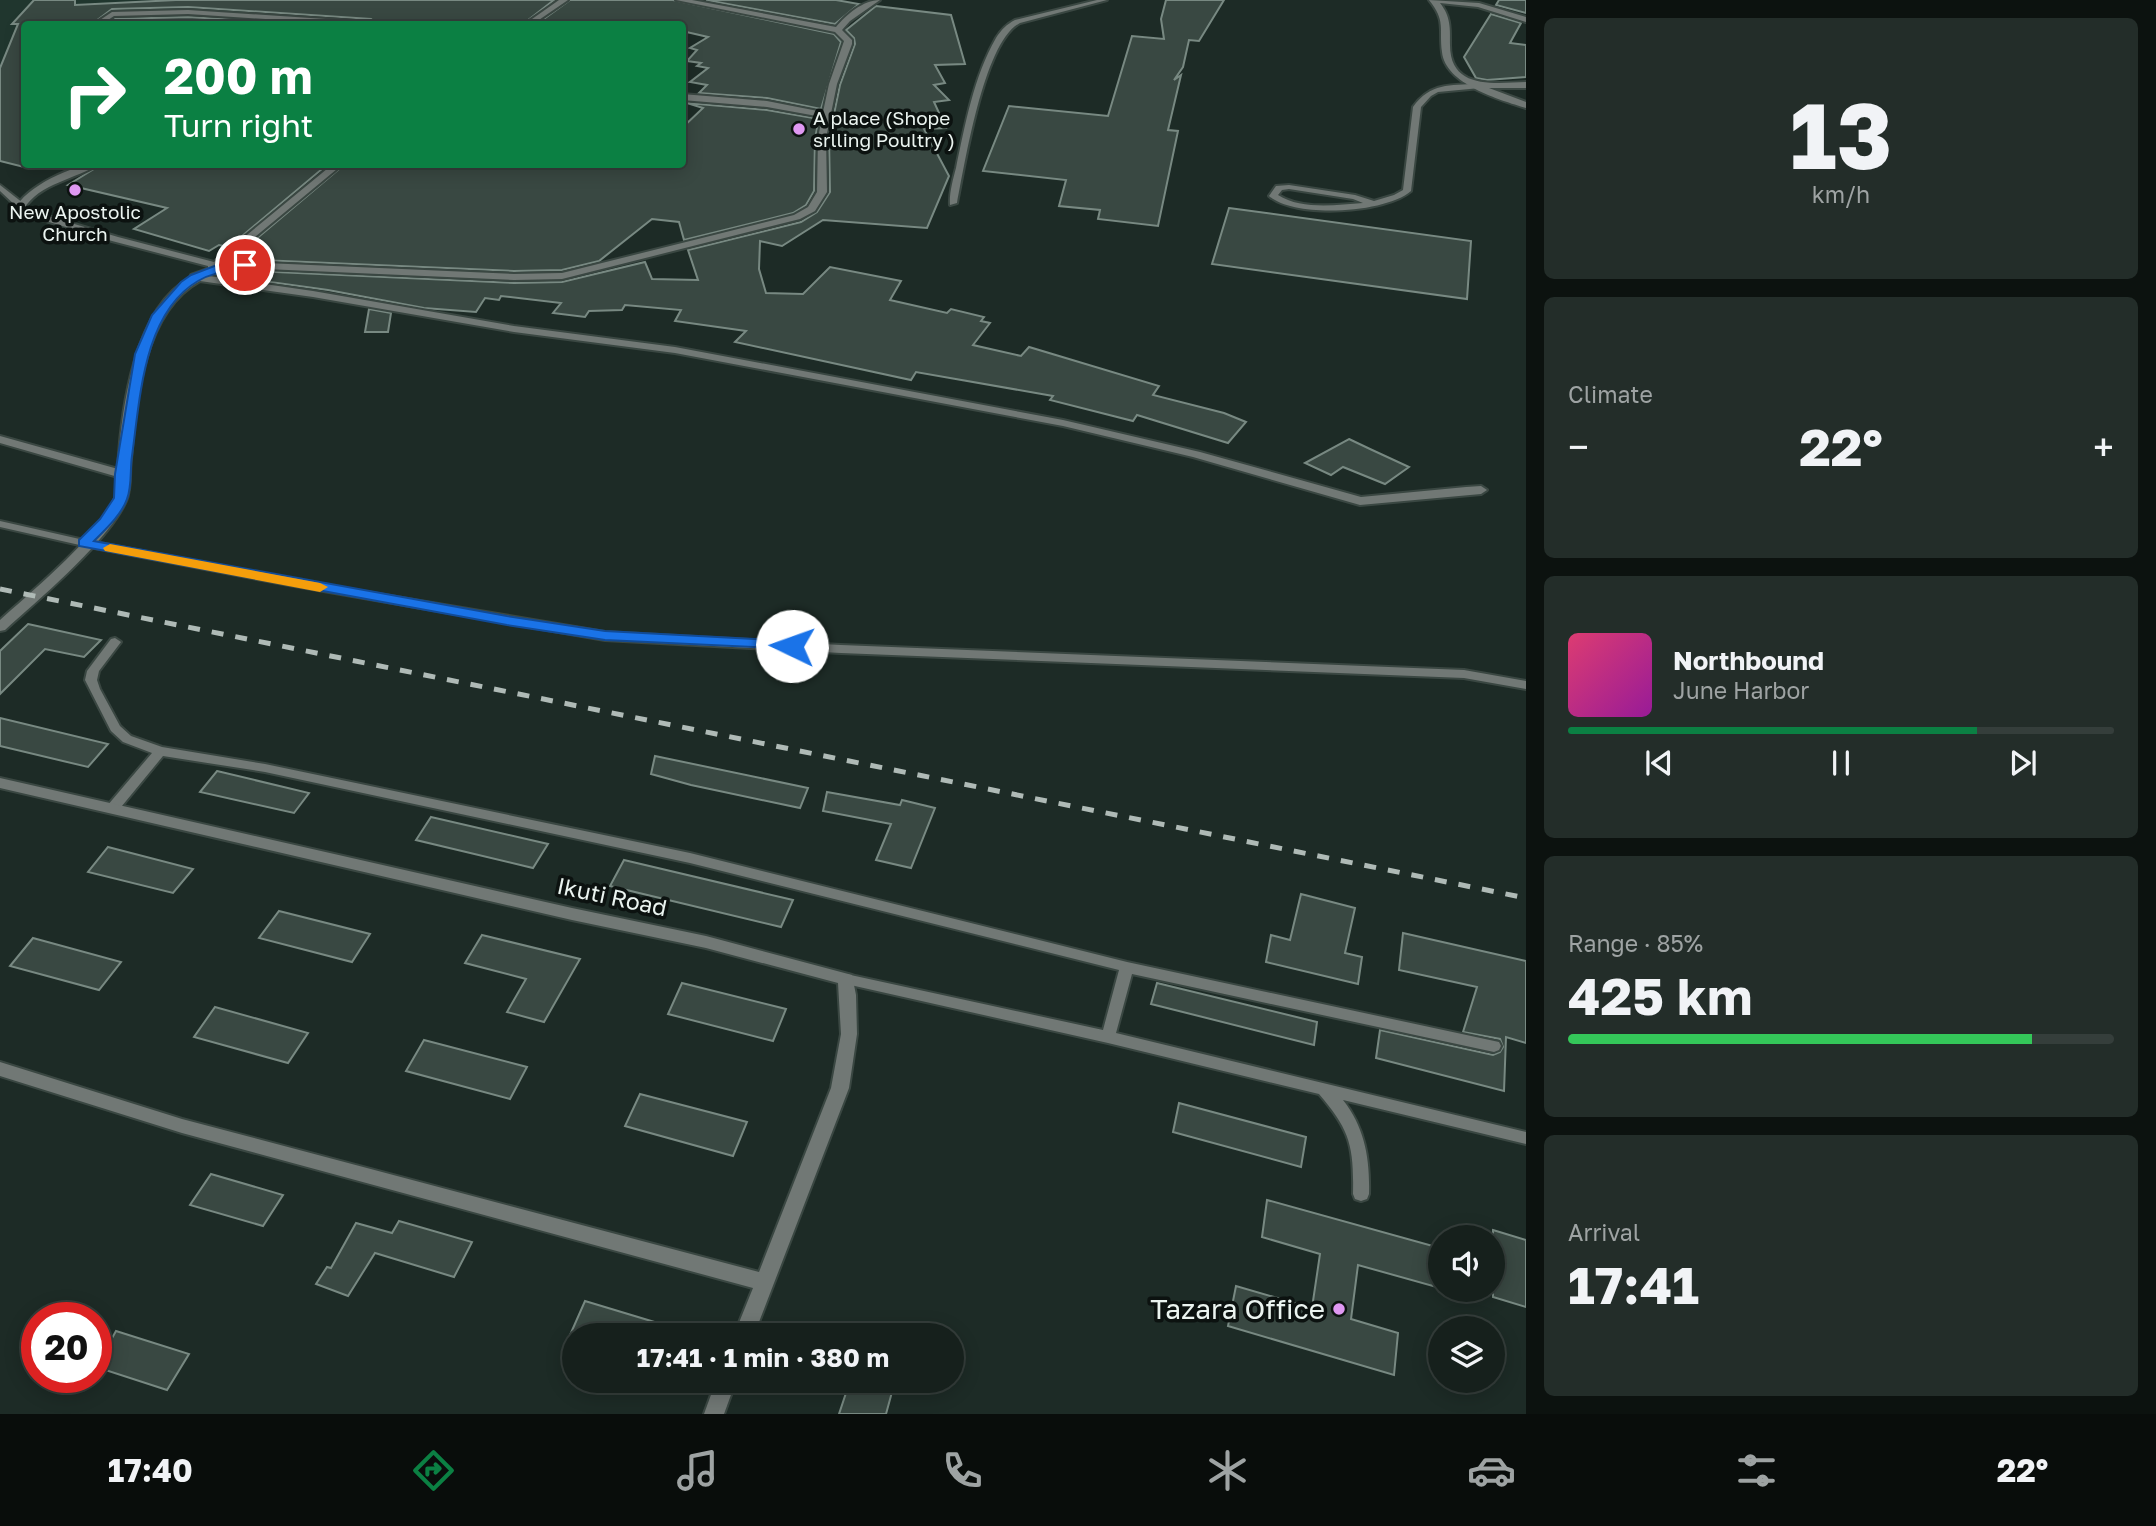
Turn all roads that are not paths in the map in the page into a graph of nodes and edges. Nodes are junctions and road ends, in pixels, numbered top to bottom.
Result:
1 (564, 0) edge
2 (680, 0) edge
3 (876, 0) edge
4 (1104, 0) edge
5 (1433, 0) edge
6 (1449, 1) edge
7 (188, 12) junction
8 (1526, 20) edge
9 (103, 21) edge
10 (192, 21) edge
11 (325, 21) edge
12 (533, 21) edge
13 (838, 30) junction
14 (1526, 85) edge
15 (1477, 86) junction
16 (686, 97) edge
17 (1526, 105) edge
18 (828, 115) junction
19 (86, 168) edge
20 (334, 168) edge
21 (0, 187) edge
22 (953, 203) dead end
23 (1375, 204) junction
24 (20, 207) junction
25 (212, 268) junction
26 (195, 277) junction
27 (0, 439) edge
28 (122, 474) junction
29 (1481, 490) dead end
30 (0, 524) edge
31 (84, 543) junction
32 (0, 627) edge
33 (115, 642) dead end
34 (1526, 685) edge
35 (160, 751) junction
36 (0, 783) edge
37 (112, 809) junction
38 (1127, 967) junction
39 (846, 979) junction
40 (1108, 1037) junction
41 (1494, 1046) dead end
42 (0, 1069) edge
43 (1322, 1089) junction
44 (1526, 1138) edge
45 (1361, 1194) dead end
46 (763, 1282) junction
47 (748, 1323) edge
48 (722, 1393) edge
49 (714, 1414) edge

1 - 12 street
2 - 13 street
3 - 13 street
4 - 22 lane
5 - 6 street
5 - 15 street
6 - 8 street
7 - 9 street
7 - 10 street
7 - 11 street
13 - 18 street
14 - 15 street
15 - 17 street
15 - 23 lane
16 - 18 street
18 - 25 street
19 - 24 street
20 - 25 street
21 - 24 lane
23 - 23 lane
24 - 25 street
25 - 26 street
26 - 28 street
26 - 29 street
27 - 28 street
28 - 31 street
30 - 31 lane
31 - 32 street
31 - 34 lane
33 - 35 lane
35 - 37 lane
35 - 38 lane
36 - 37 street, Ikuti Road
37 - 39 street, Ikuti Road
38 - 40 lane
38 - 41 lane
39 - 40 lane
39 - 46 street
40 - 43 lane
42 - 46 street
43 - 44 lane
43 - 45 lane
46 - 47 street
48 - 49 street

